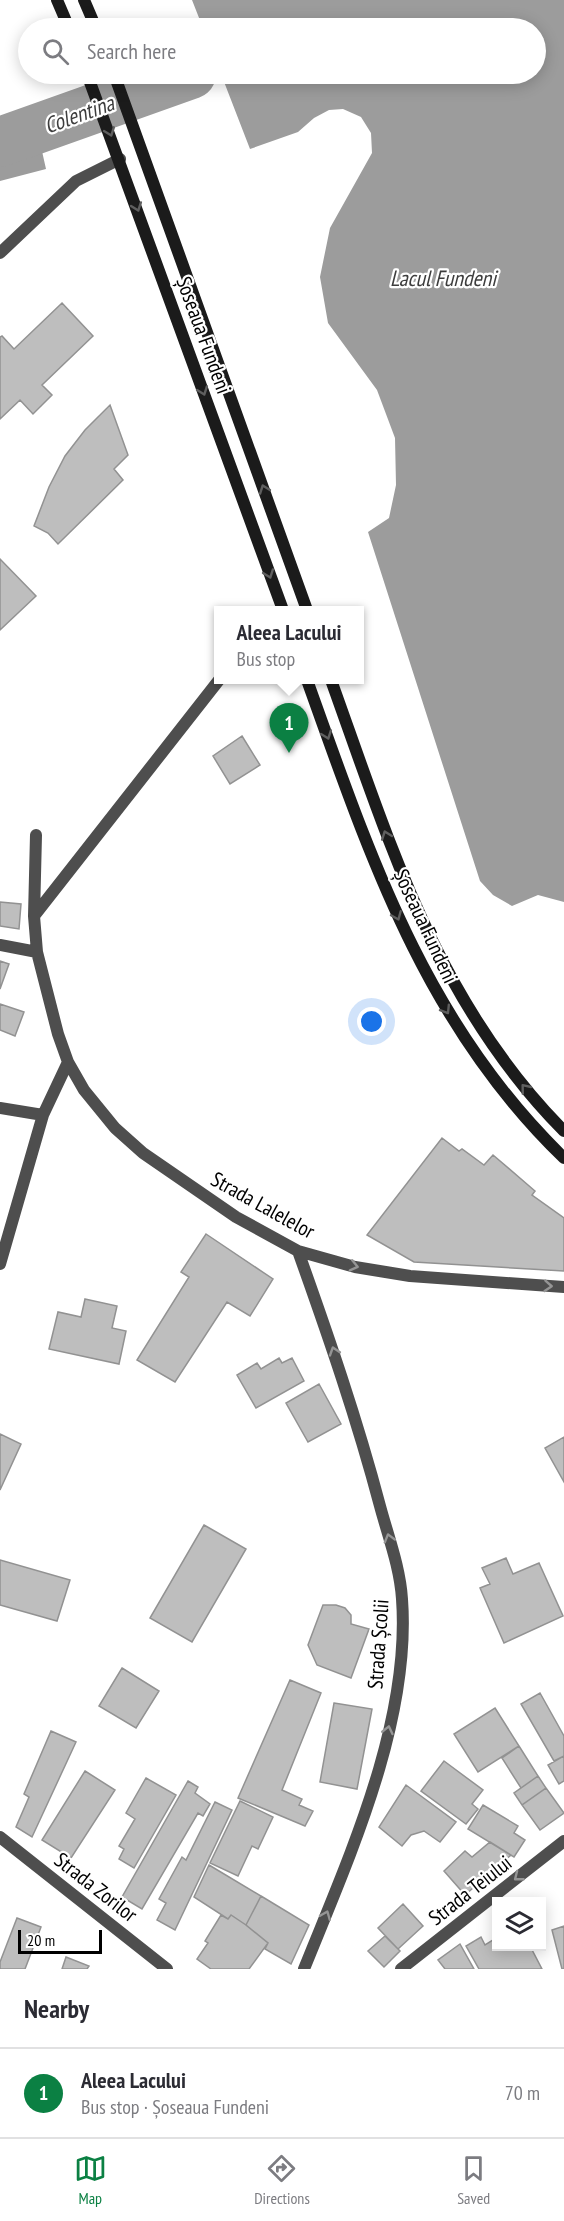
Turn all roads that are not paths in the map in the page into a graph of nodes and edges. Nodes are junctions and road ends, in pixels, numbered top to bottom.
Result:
1 (57, 0) edge
2 (84, 0) edge
3 (65, 18) edge
4 (92, 18) edge
5 (91, 84) edge
6 (118, 84) edge
7 (118, 156) junction
8 (0, 254) edge
9 (282, 606) edge
10 (302, 606) edge
11 (216, 684) edge
12 (309, 684) edge
13 (332, 684) edge
14 (36, 835) dead end
15 (34, 916) junction
16 (0, 945) edge
17 (38, 952) junction
18 (68, 1062) junction
19 (0, 1108) edge
20 (43, 1115) junction
21 (564, 1131) edge
22 (564, 1158) edge
23 (298, 1251) junction
24 (0, 1264) edge
25 (564, 1287) edge
26 (0, 1837) edge
27 (564, 1841) edge
28 (167, 1969) edge
29 (304, 1969) edge
30 (401, 1969) edge

1 - 3 main road
2 - 4 main road
5 -> 7 main road, Șoseaua Fundeni
10 -> 6 main road, Șoseaua Fundeni
7 - 8 street
7 -> 9 main road, Șoseaua Fundeni
11 - 15 street
12 -> 22 main road, Șoseaua Fundeni
21 -> 13 main road, Șoseaua Fundeni
14 - 15 street, Strada Lalelelor
15 - 17 street, Strada Lalelelor
16 - 17 street
17 - 18 street, Strada Lalelelor
18 - 20 street
18 - 23 street, Strada Lalelelor
19 - 20 street
20 - 24 street
23 -> 25 street, Strada Lalelelor
29 -> 23 street, Strada Școlii
26 - 28 street, Strada Zorilor
27 -> 30 street, Strada Teiului

